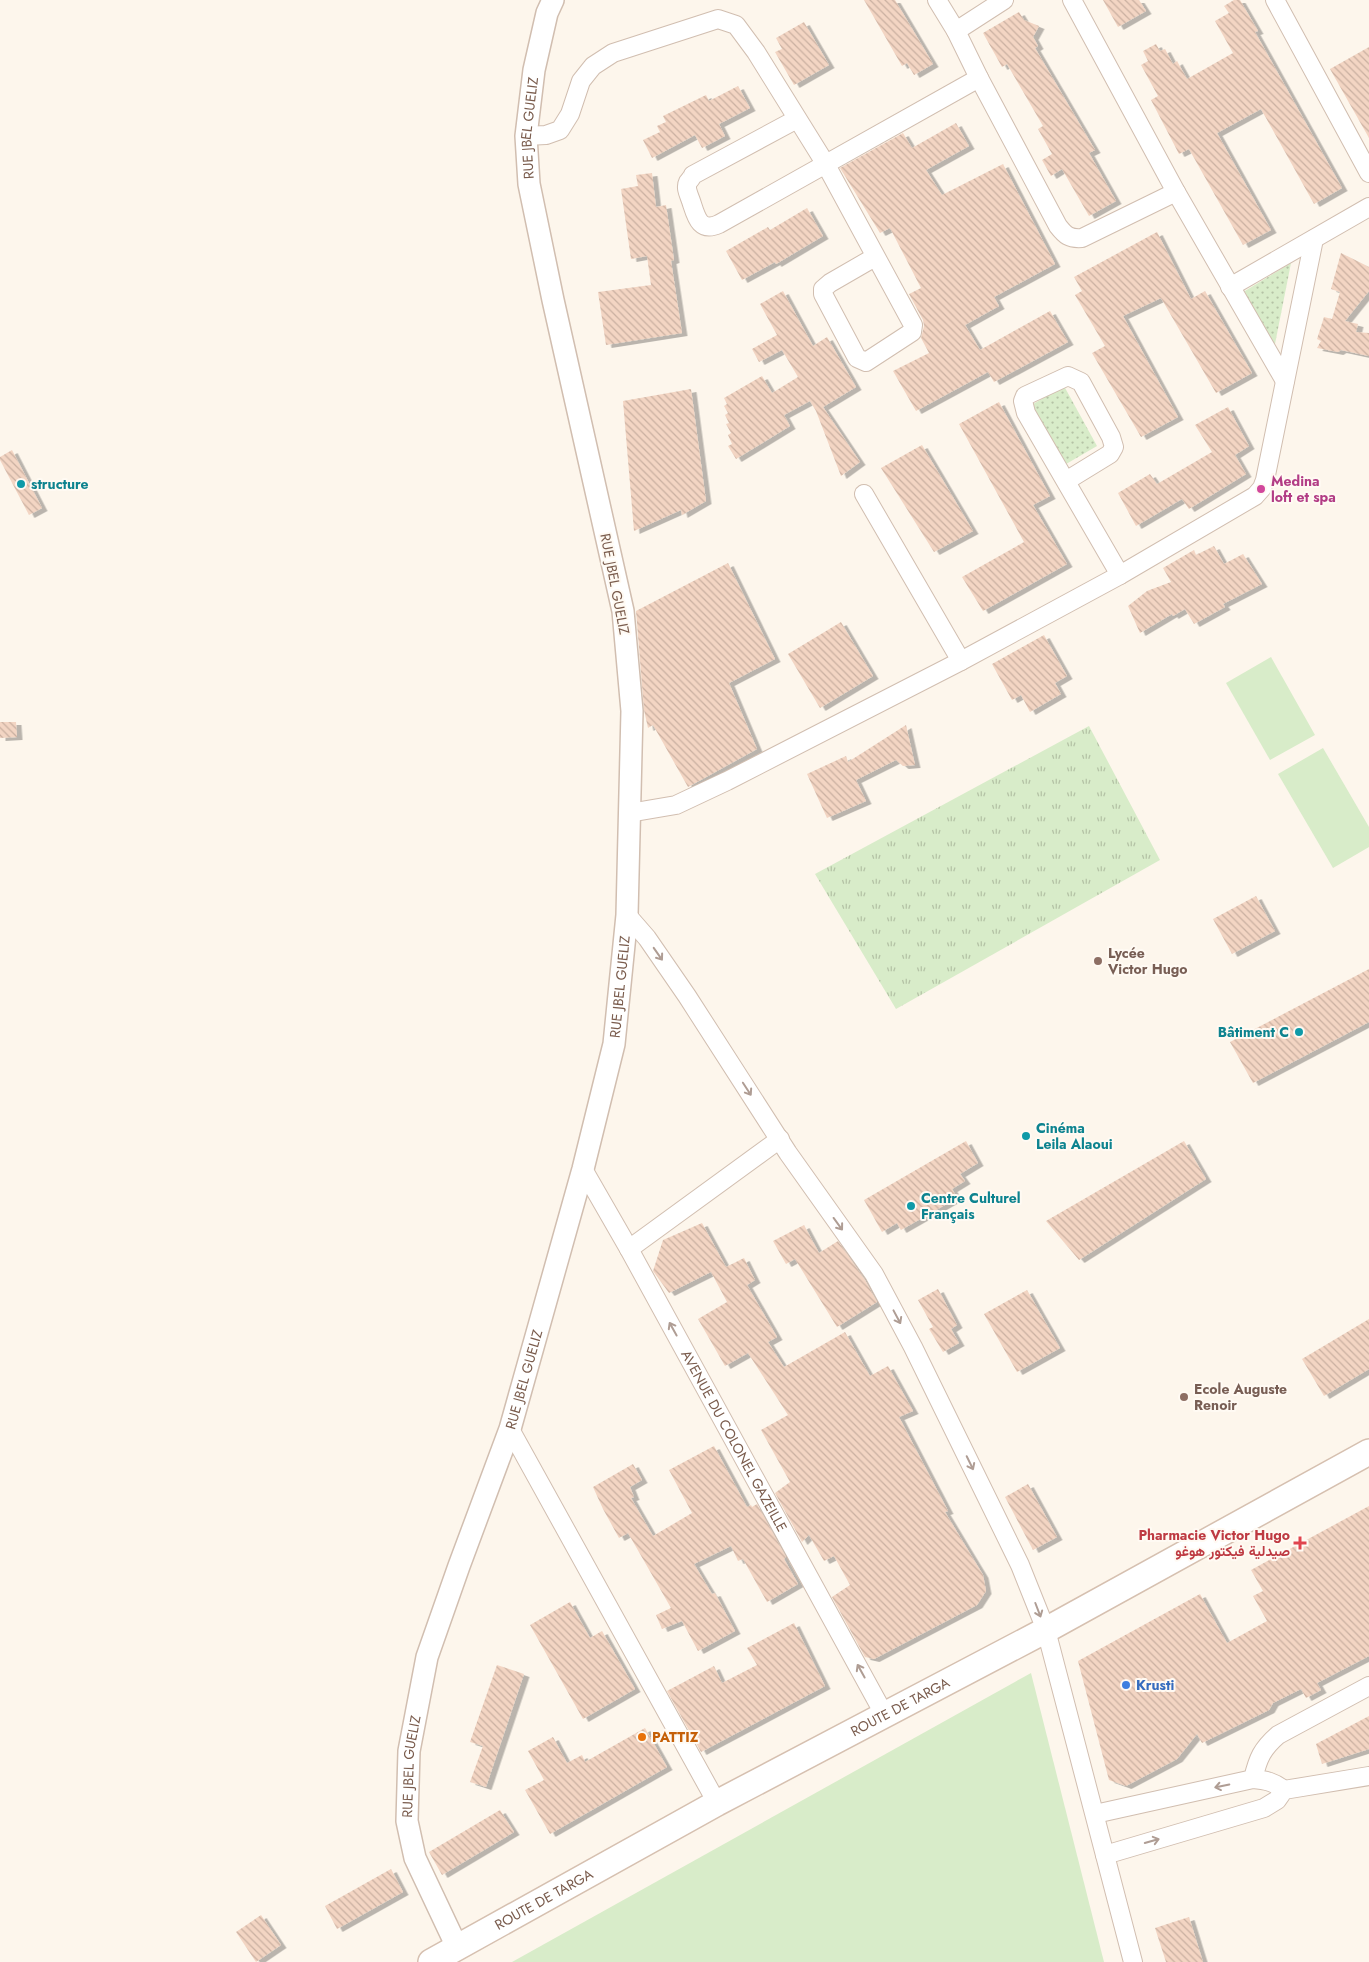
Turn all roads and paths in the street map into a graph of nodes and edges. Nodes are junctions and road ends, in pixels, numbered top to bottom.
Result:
1 (552, 0) edge
2 (937, 0) edge
3 (1004, 0) edge
4 (1072, 0) edge
5 (1275, 0) edge
6 (956, 31) junction
7 (979, 78) junction
8 (797, 119) junction
9 (526, 136) junction
10 (825, 163) junction
11 (1369, 173) edge
12 (1176, 192) junction
13 (1369, 207) edge
14 (1314, 239) junction
15 (875, 257) junction
16 (1230, 287) junction
17 (1285, 381) junction
18 (1066, 482) junction
19 (864, 494) dead end
20 (1120, 575) junction
21 (961, 660) junction
22 (630, 813) junction
23 (628, 915) junction
24 (780, 1139) junction
25 (583, 1169) junction
26 (629, 1249) junction
27 (510, 1429) junction
28 (1369, 1452) edge
29 (1046, 1630) junction
30 (1369, 1686) edge
31 (884, 1714) junction
32 (1369, 1776) edge
33 (1253, 1779) junction
34 (1284, 1790) junction
35 (717, 1803) junction
36 (1095, 1814) junction
37 (1105, 1855) junction
38 (457, 1947) junction
39 (431, 1962) edge
40 (1133, 1962) edge

1 - 9 street, RUE JBEL GUELIZ
2 - 6 street
3 - 6 street
4 - 12 street
5 - 11 street
6 - 7 street
7 - 10 street
7 - 12 street
8 - 9 street
8 - 10 street
8 - 10 street
9 - 22 street, RUE JBEL GUELIZ
10 - 15 street
12 - 16 street
13 - 14 street
14 - 16 street
14 - 17 street
15 - 15 street
16 - 17 street
17 - 20 street
18 - 18 street
18 - 20 street
19 - 21 street
20 - 21 street
21 - 22 street
22 - 23 street, RUE JBEL GUELIZ
23 -> 24 street
23 - 25 street, RUE JBEL GUELIZ
24 - 26 street
24 -> 29 street
25 - 26 street, AVENUE DU COLONEL GAZEILLE
25 - 27 street, RUE JBEL GUELIZ
31 -> 26 street, AVENUE DU COLONEL GAZEILLE
27 - 35 street
27 - 38 street, RUE JBEL GUELIZ
28 - 29 main road, ROUTE DE TARGA
29 - 31 main road, ROUTE DE TARGA
29 - 36 street
30 - 33 street
31 - 35 main road, ROUTE DE TARGA
32 - 34 street
33 - 34 street
33 -> 36 street
37 -> 34 street
35 - 38 main road, ROUTE DE TARGA
36 - 37 street
37 - 40 street
38 - 39 main road, ROUTE DE TARGA

